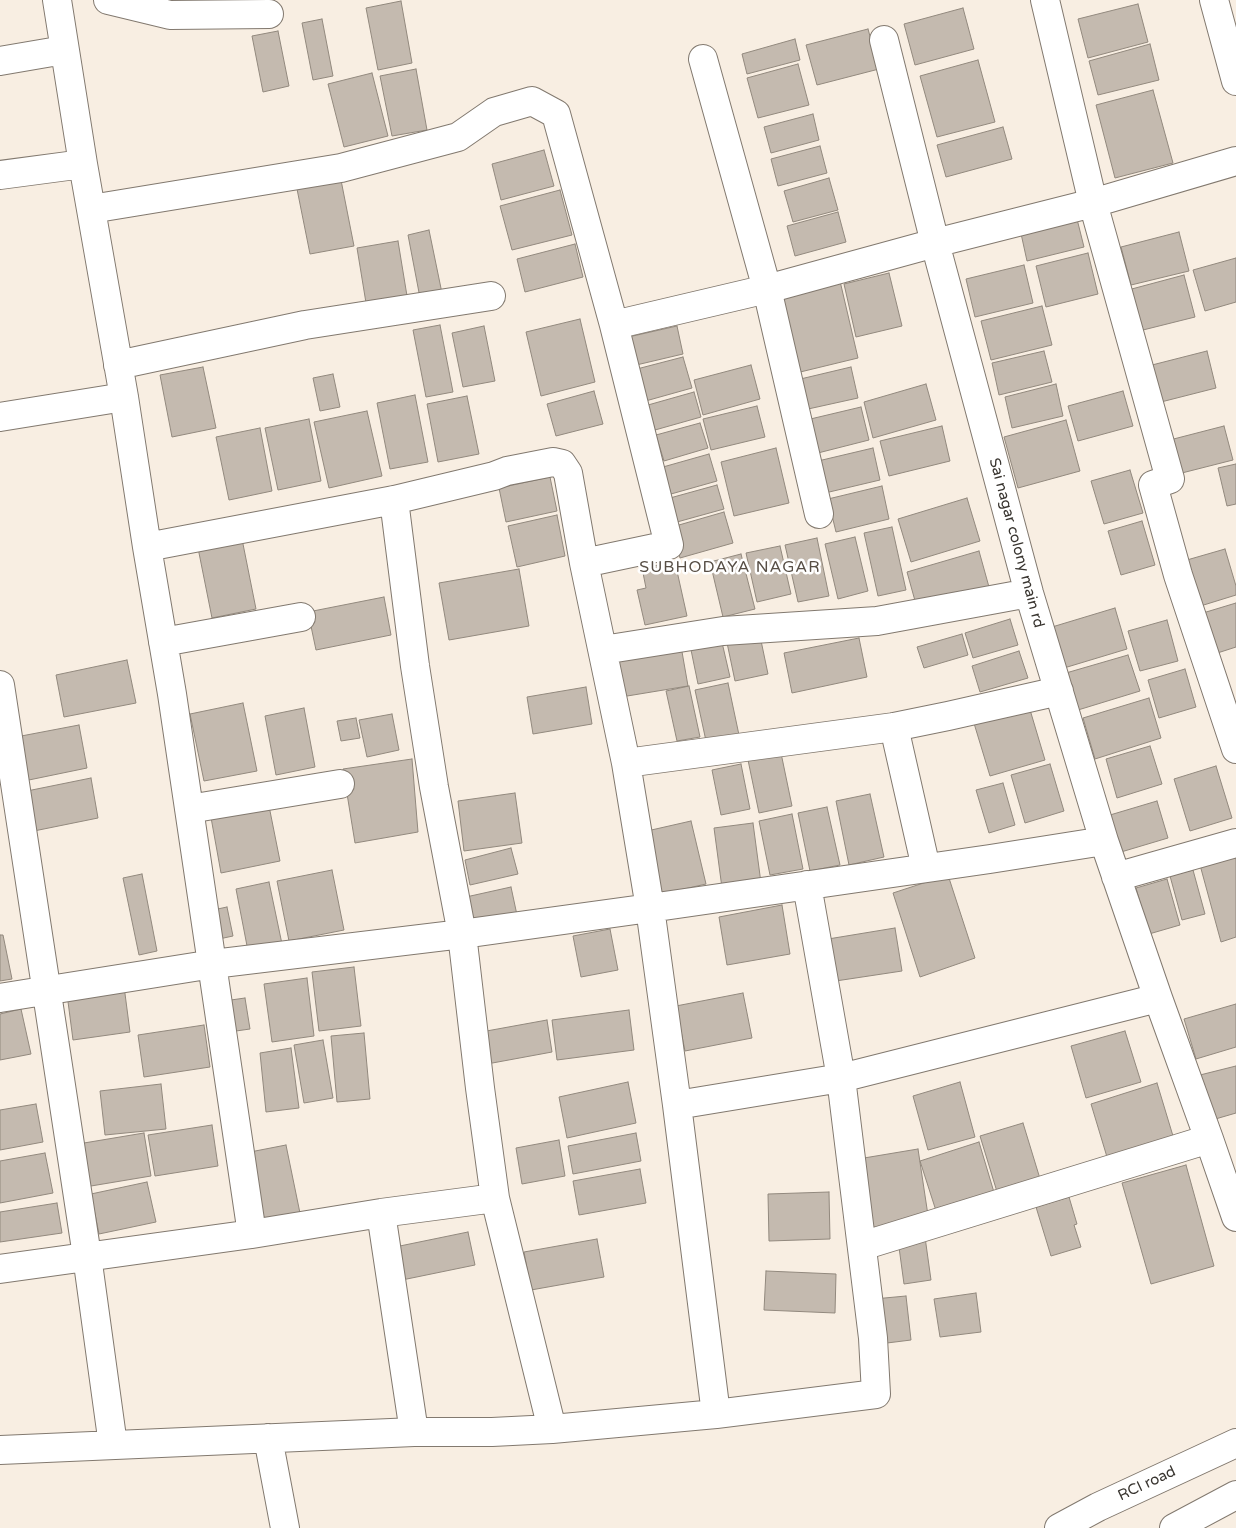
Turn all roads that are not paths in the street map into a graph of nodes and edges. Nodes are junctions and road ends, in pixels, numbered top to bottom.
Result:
1 (57, 0) edge
2 (108, 0) edge
3 (1045, 0) edge
4 (1214, 0) edge
5 (269, 14) dead end
6 (884, 40) dead end
7 (64, 50) junction
8 (702, 59) dead end
9 (0, 61) edge
10 (1236, 81) edge
11 (1236, 162) edge
12 (83, 164) junction
13 (0, 175) edge
14 (1093, 203) junction
15 (90, 209) junction
16 (935, 243) junction
17 (766, 289) junction
18 (491, 296) dead end
19 (614, 325) junction
20 (118, 365) junction
21 (124, 397) junction
22 (0, 417) edge
23 (394, 500) junction
24 (819, 514) dead end
25 (147, 547) junction
26 (584, 564) junction
27 (1029, 593) junction
28 (301, 617) dead end
29 (163, 642) junction
30 (603, 650) junction
31 (1059, 691) junction
32 (1, 700) edge
33 (894, 727) junction
34 (1236, 750) edge
35 (626, 763) junction
36 (340, 784) dead end
37 (190, 809) junction
38 (1104, 841) junction
39 (1236, 843) edge
40 (926, 868) junction
41 (1116, 877) junction
42 (807, 885) junction
43 (650, 908) junction
44 (462, 934) junction
45 (213, 964) junction
46 (47, 990) junction
47 (0, 998) edge
48 (1158, 998) junction
49 (841, 1078) junction
50 (677, 1105) junction
51 (1210, 1139) junction
52 (494, 1198) junction
53 (381, 1212) junction
54 (1236, 1217) edge
55 (252, 1234) junction
56 (862, 1246) junction
57 (87, 1256) junction
58 (0, 1268) edge
59 (716, 1414) junction
60 (552, 1429) junction
61 (414, 1432) junction
62 (268, 1438) junction
63 (1236, 1443) edge
64 (113, 1445) junction
65 (0, 1450) edge
66 (1236, 1495) edge
67 (286, 1528) edge
68 (1059, 1528) edge
69 (1174, 1528) edge

1 - 7 street
2 - 5 street
3 - 14 street
4 - 10 street
6 - 16 street, Sai nagar colony main rd
7 - 9 street
7 - 12 street
8 - 17 street
11 - 14 street
12 - 13 street
12 - 15 street
14 - 16 street
14 - 34 street
15 - 19 street
15 - 20 street
16 - 17 street
16 - 27 street, Sai nagar colony main rd
17 - 19 street
17 - 24 street
18 - 20 street
19 - 26 street
20 - 21 street
21 - 22 street
21 - 25 street
23 - 25 street
23 - 26 street
23 - 44 street
25 - 29 street
26 - 30 street
27 - 30 street
27 - 31 street, Sai nagar colony main rd
28 - 29 street
29 - 37 street
30 - 35 street
31 - 33 street
31 - 38 street, Sai nagar colony main rd
32 - 46 street
33 - 35 street
33 - 40 street
35 - 43 street
36 - 37 street
37 - 45 street
38 - 40 street
38 - 41 street, Sai nagar colony main rd
39 - 41 street
40 - 42 street
41 - 48 street, Sai nagar colony main rd
42 - 43 street
42 - 49 street
43 - 44 street
43 - 50 street
44 - 45 street
44 - 52 street
45 - 46 street
45 - 55 street
46 - 47 street
46 - 57 street
48 - 49 street
48 - 51 street, Sai nagar colony main rd
49 - 50 street
49 - 56 street
50 - 59 street
51 - 54 street, Sai nagar colony main rd
51 - 56 street
52 - 53 street
52 - 60 street
53 - 55 street
53 - 61 street
55 - 57 street
56 - 59 street
57 - 58 street
57 - 64 street
59 - 60 street
60 - 61 street
61 - 62 street
62 - 64 street
62 - 67 street
63 - 68 street, RCI road
64 - 65 street
66 - 69 street

